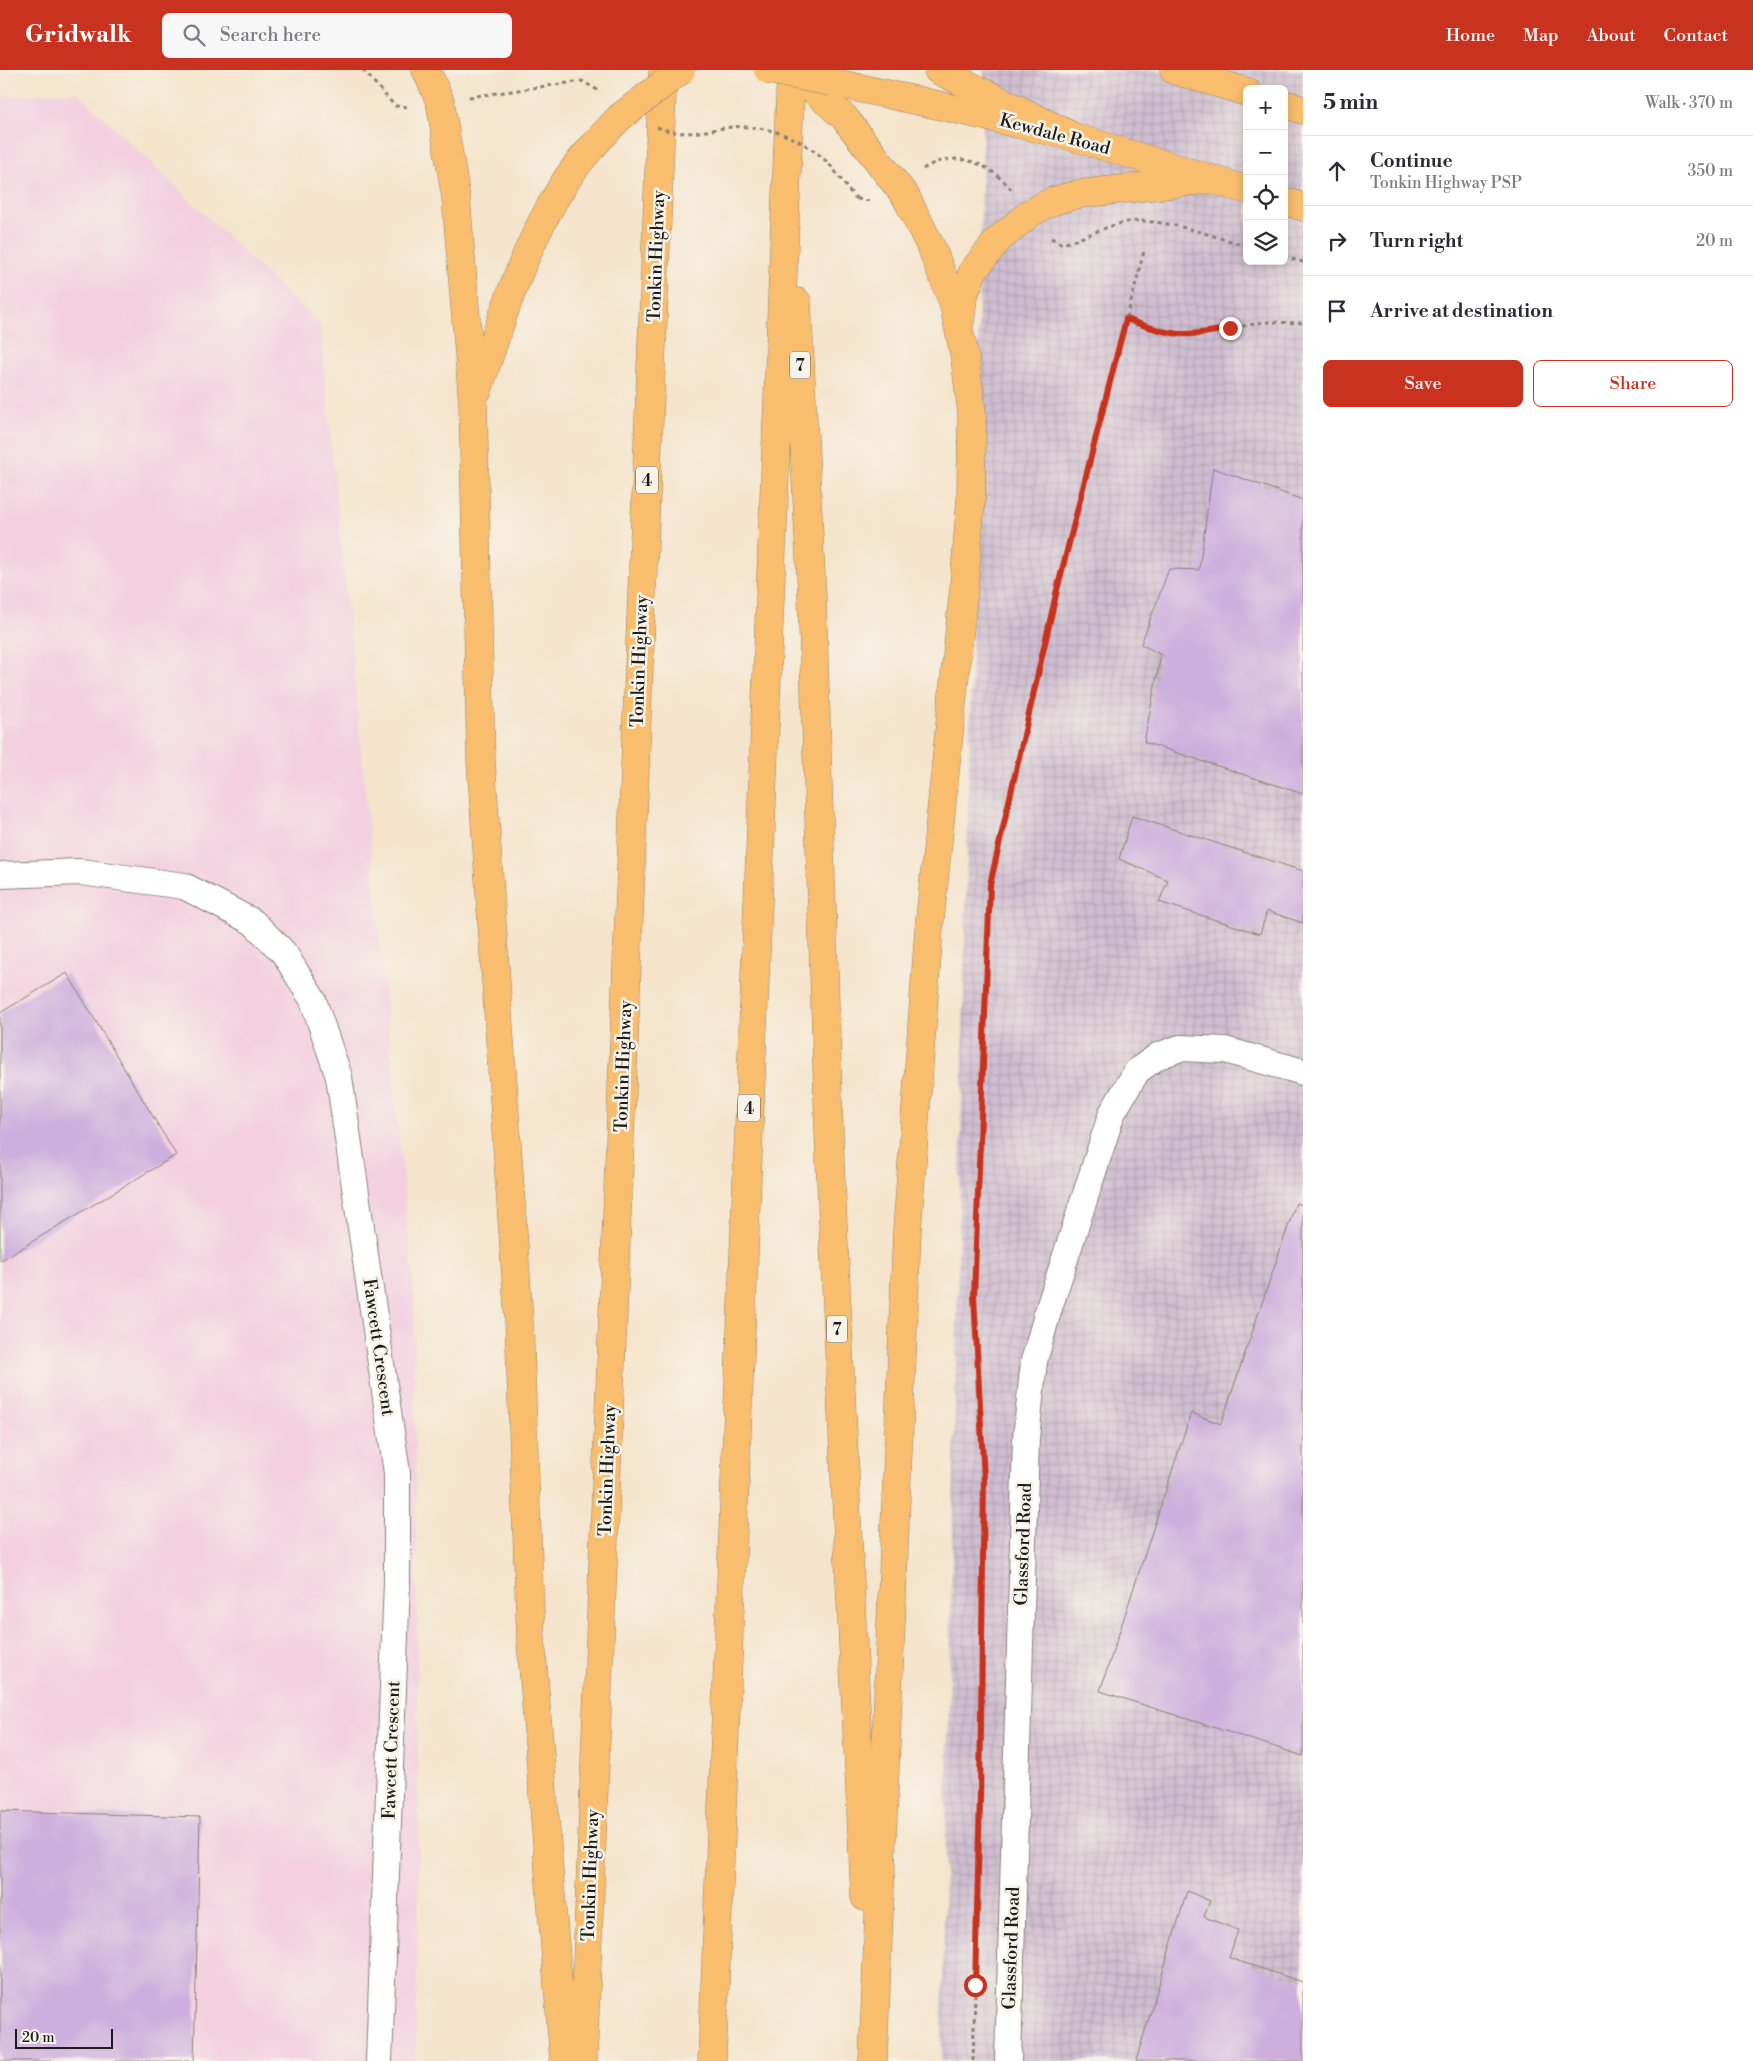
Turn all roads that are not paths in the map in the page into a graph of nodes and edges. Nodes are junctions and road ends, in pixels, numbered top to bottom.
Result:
1 (426, 70) edge
2 (663, 70) edge
3 (682, 70) edge
4 (768, 70) edge
5 (938, 70) edge
6 (1178, 71) edge
7 (794, 72) edge
8 (1243, 91) edge
9 (1288, 105) edge
10 (1303, 110) edge
11 (788, 134) junction
12 (1074, 137) junction
13 (1212, 179) junction
14 (1243, 189) edge
15 (1288, 203) edge
16 (1303, 207) edge
17 (959, 328) junction
18 (473, 403) junction
19 (0, 875) edge
20 (1303, 1072) edge
21 (379, 2061) edge
22 (564, 2061) edge
23 (583, 2061) edge
24 (712, 2061) edge
25 (873, 2061) edge
26 (1008, 2061) edge

1 - 18 main road
2 - 23 main road, Tonkin Highway / 4
3 - 18 main road, bridge
4 - 7 main road, Kewdale Road, bridge
5 - 12 main road
6 - 8 main road
7 - 11 main road, 4
7 - 12 main road, Kewdale Road, bridge
7 - 17 main road
9 - 10 main road
11 - 24 main road, 4
11 - 25 main road, 7
12 - 13 main road, Kewdale Road
13 - 14 main road, Kewdale Road
13 - 17 main road
15 - 16 main road
17 - 25 main road
18 - 22 main road
19 - 21 street, Fawcett Crescent
20 - 26 street, Glassford Road

